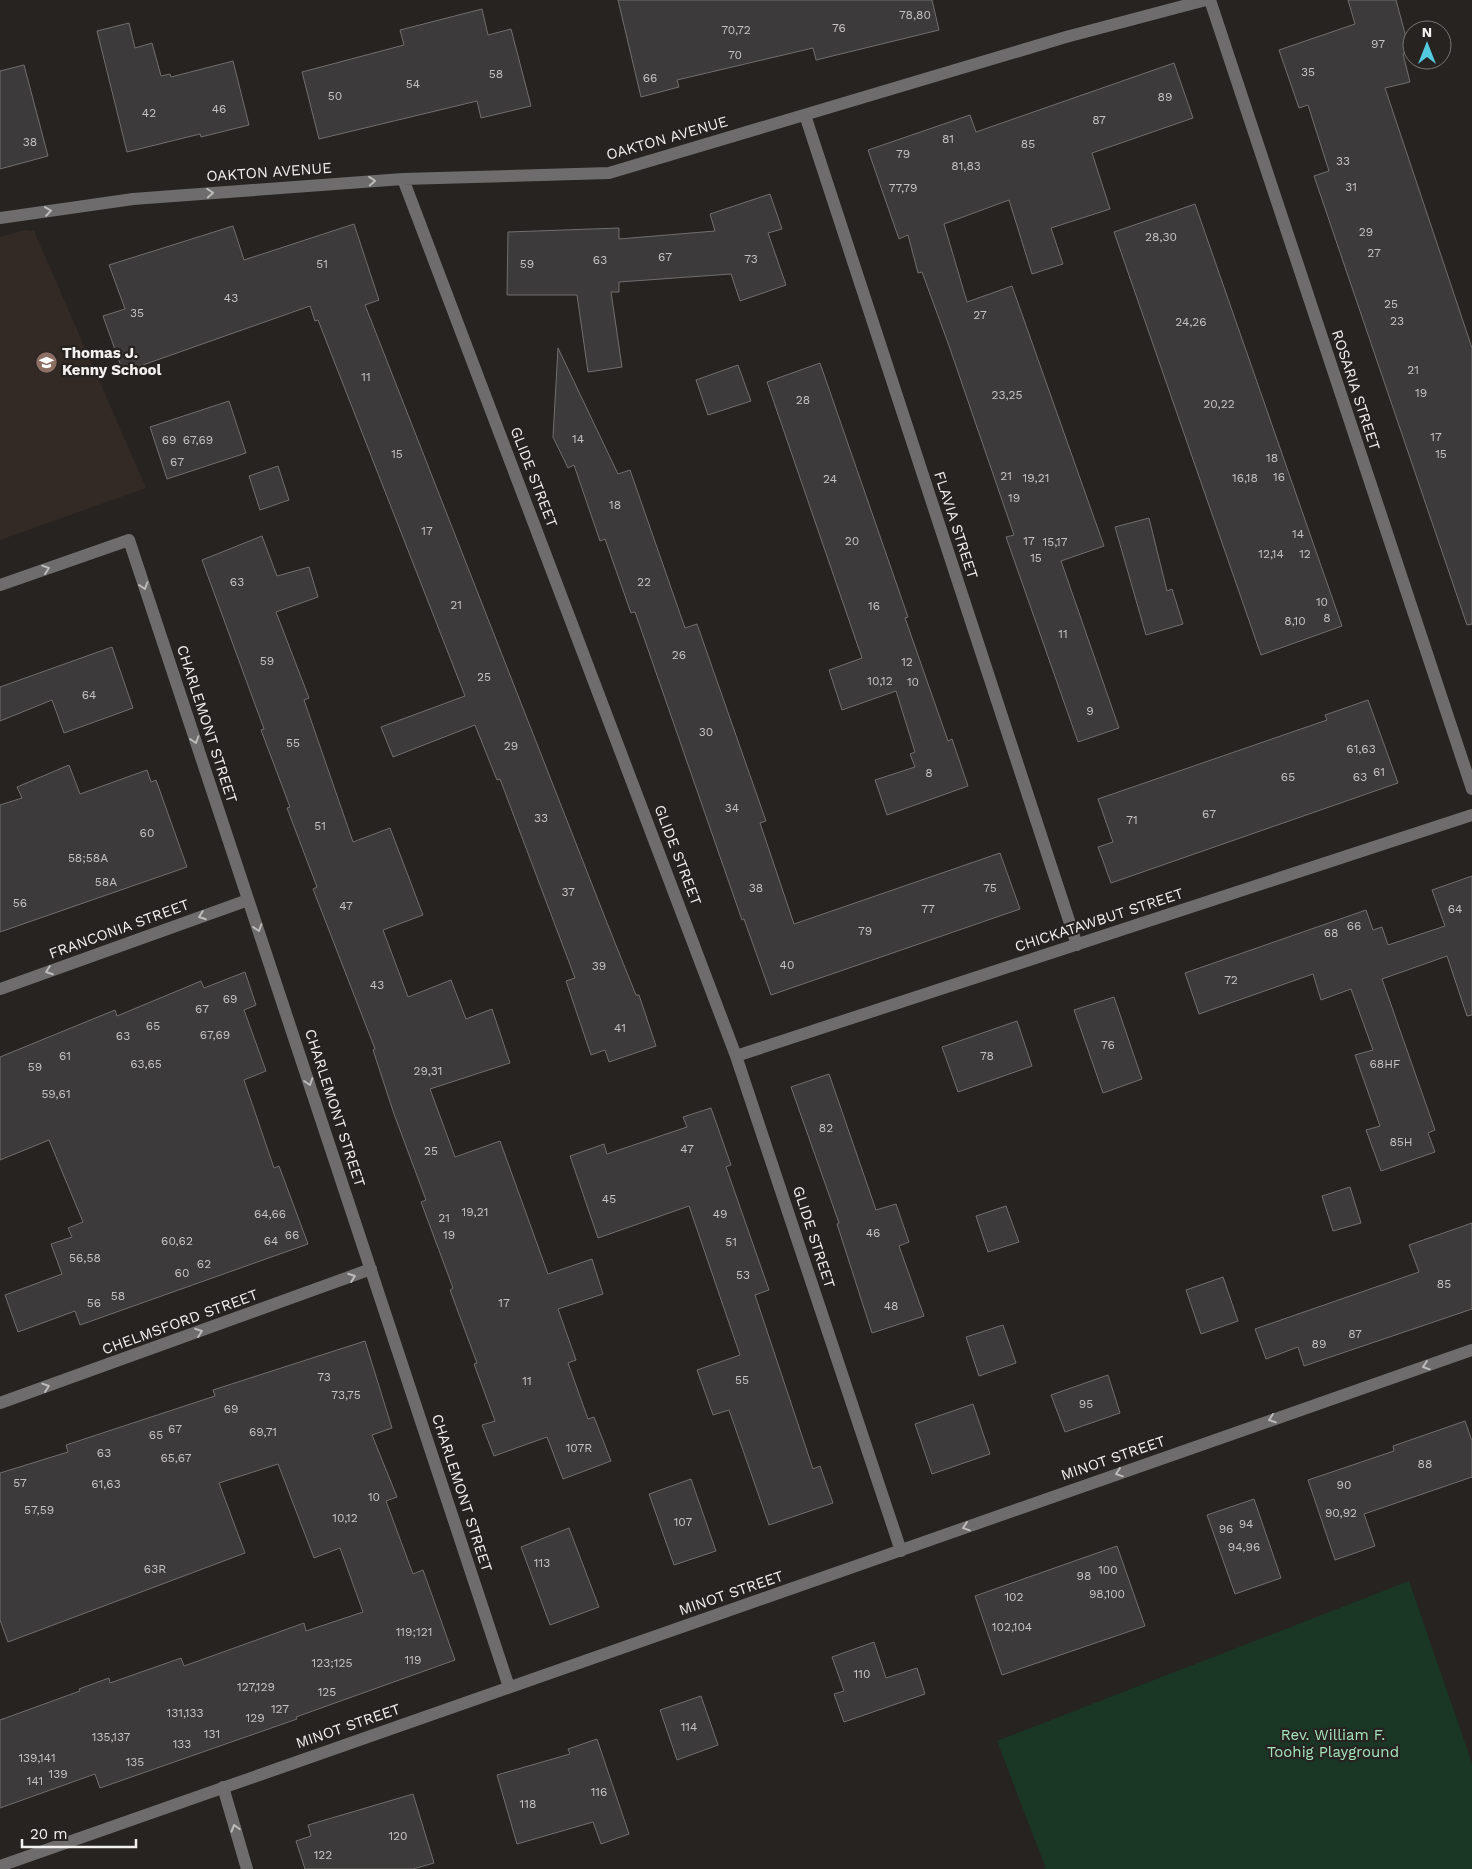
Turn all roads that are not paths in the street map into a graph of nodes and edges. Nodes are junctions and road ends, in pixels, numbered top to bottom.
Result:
1 (1208, 0) edge
2 (805, 115) junction
3 (404, 179) junction
4 (0, 218) edge
5 (0, 585) edge
6 (1472, 789) edge
7 (1472, 815) edge
8 (248, 900) junction
9 (1077, 945) junction
10 (0, 988) edge
11 (736, 1056) junction
12 (371, 1270) junction
13 (1472, 1350) edge
14 (0, 1404) edge
15 (900, 1551) junction
16 (509, 1687) junction
17 (223, 1788) junction
18 (0, 1866) edge
19 (247, 1869) edge

1 - 2 street, OAKTON AVENUE
1 - 6 street, ROSARIA STREET
2 - 3 street, OAKTON AVENUE
2 - 9 street, FLAVIA STREET
4 -> 3 street, OAKTON AVENUE
3 - 11 street, GLIDE STREET
5 -> 8 street, CHARLEMONT STREET
7 - 9 street, CHICKATAWBUT STREET
8 -> 10 street, FRANCONIA STREET
8 -> 12 street, CHARLEMONT STREET
9 - 11 street, CHICKATAWBUT STREET
11 - 15 street, GLIDE STREET
14 -> 12 street, CHELMSFORD STREET
12 - 16 street, CHARLEMONT STREET
13 -> 15 street, MINOT STREET
15 - 16 street, MINOT STREET
16 - 17 street, MINOT STREET
17 - 18 street, MINOT STREET
19 -> 17 street

